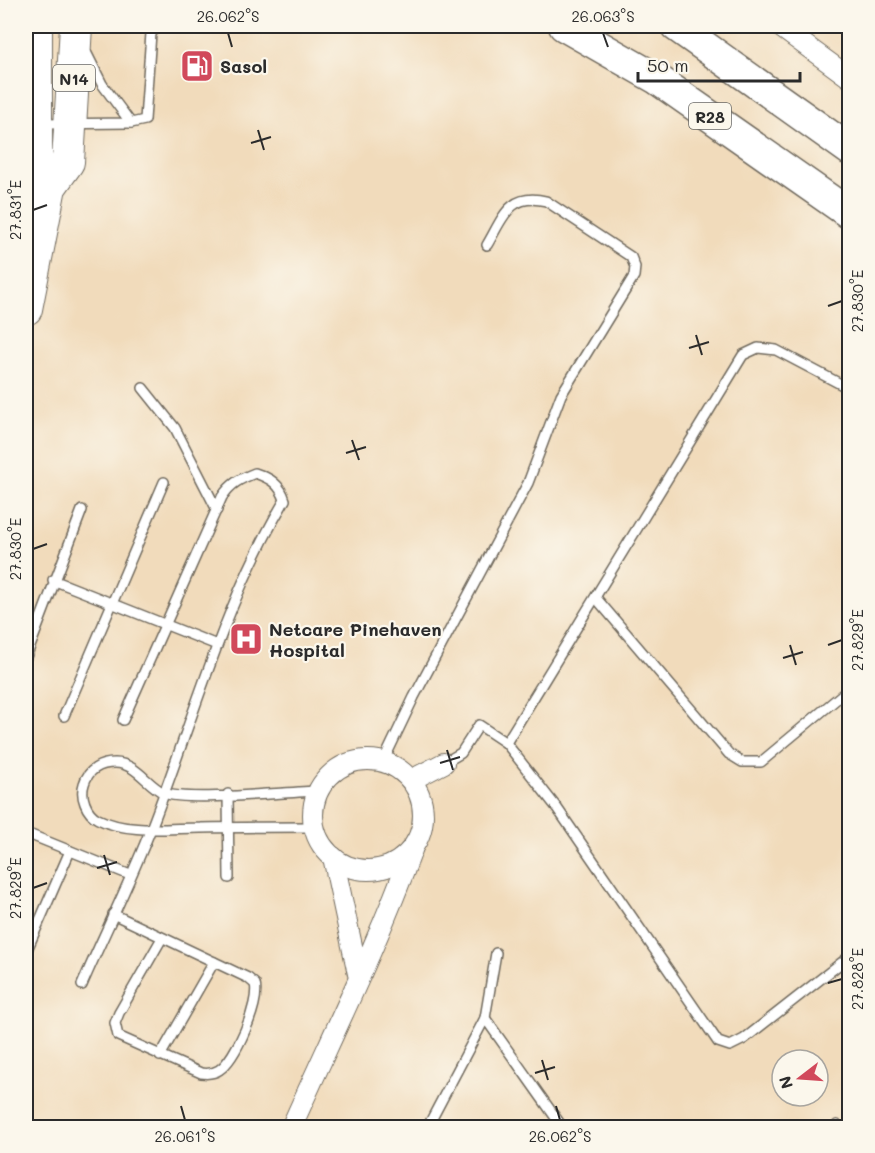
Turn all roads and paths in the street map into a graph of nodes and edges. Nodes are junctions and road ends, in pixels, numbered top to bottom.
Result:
1 (36, 26) edge
2 (159, 26) edge
3 (564, 26) edge
4 (676, 26) edge
5 (779, 26) edge
6 (76, 28) edge
7 (151, 29) edge
8 (849, 78) edge
9 (131, 123) junction
10 (36, 124) junction
11 (70, 125) junction
12 (849, 150) edge
13 (50, 187) junction
14 (849, 214) edge
15 (487, 244) dead end
16 (26, 309) edge
17 (143, 388) dead end
18 (849, 389) edge
19 (164, 482) dead end
20 (82, 510) dead end
21 (217, 510) junction
22 (53, 580) junction
23 (596, 598) junction
24 (112, 602) junction
25 (164, 623) junction
26 (217, 645) junction
27 (26, 657) edge
28 (849, 688) edge
29 (64, 716) dead end
30 (123, 720) dead end
31 (506, 743) junction
32 (383, 762) junction
33 (444, 763) joint
34 (411, 780) junction
35 (319, 791) junction
36 (164, 793) junction
37 (228, 794) junction
38 (315, 826) junction
39 (228, 827) junction
40 (151, 828) junction
41 (26, 833) edge
42 (413, 847) junction
43 (70, 850) junction
44 (333, 857) junction
45 (130, 875) junction
46 (229, 878) dead end
47 (113, 914) junction
48 (162, 938) junction
49 (26, 952) edge
50 (496, 953) dead end
51 (849, 956) edge
52 (214, 962) junction
53 (358, 974) junction
54 (81, 985) dead end
55 (485, 1018) junction
56 (160, 1056) junction
57 (291, 1128) edge
58 (427, 1128) edge
59 (562, 1128) edge

1 - 10 highway, N14
2 - 7 lane
3 - 14 main road, R28
4 - 12 main road
5 - 8 street
6 - 9 lane
6 - 11 highway, N14
7 - 9 lane
9 - 11 lane
10 - 11 lane
10 - 13 highway, N14
11 - 13 highway, N14
13 - 16 highway, N14
15 - 32 lane
17 - 21 lane
18 - 23 lane
19 - 24 lane
20 - 22 lane
21 - 25 lane
21 - 26 lane
22 - 24 lane
22 - 27 lane
23 - 28 lane
23 - 31 lane
24 - 25 lane
24 - 29 lane
25 - 26 lane
25 - 30 lane
26 - 36 lane
31 - 33 lane
31 - 51 lane
32 - 34 street
32 - 35 street
33 - 34 street
34 - 42 street
35 - 37 lane
35 - 38 street
36 - 37 lane
36 - 40 lane
36 - 40 lane
37 - 39 lane
38 - 39 lane
38 - 44 street
39 - 40 lane
39 - 46 lane
40 - 45 lane
41 - 43 lane
42 - 44 street
42 - 53 street
43 - 45 lane
43 - 49 lane
44 - 53 street
45 - 47 lane
47 - 48 lane
47 - 54 lane
48 - 52 lane
48 - 56 lane
50 - 55 lane
52 - 56 lane
52 - 56 lane
53 - 57 street
55 - 58 lane
55 - 59 lane

